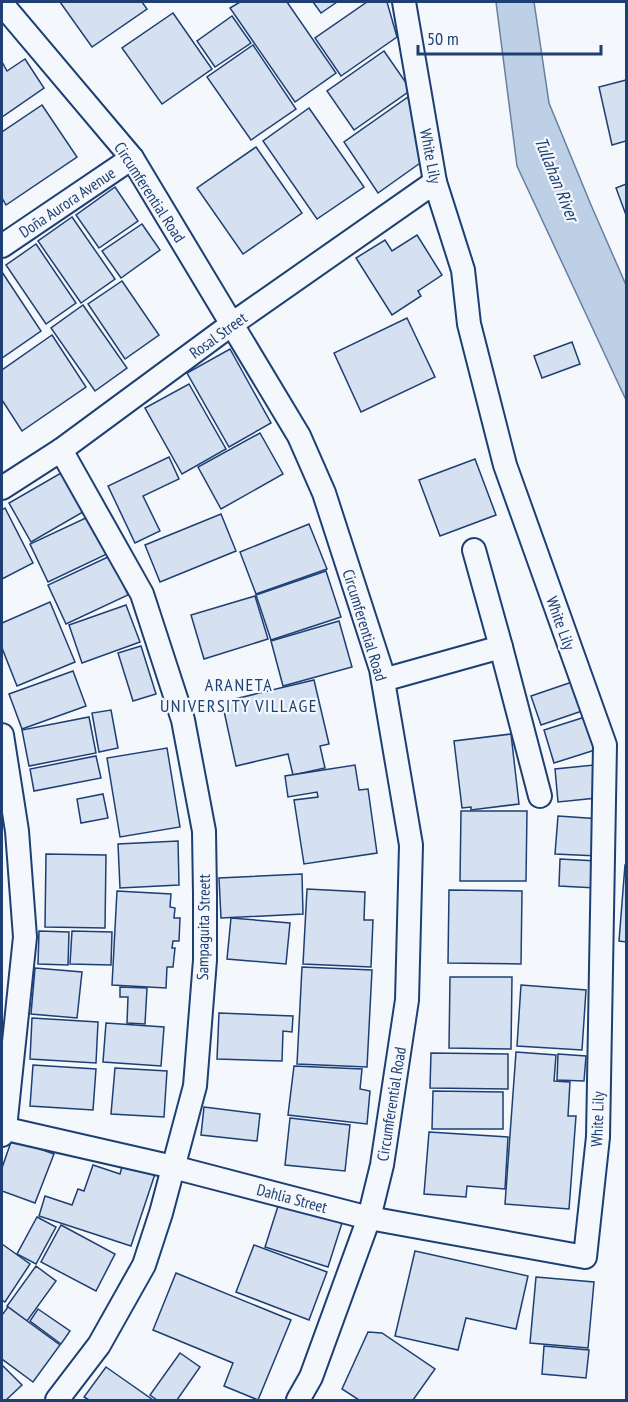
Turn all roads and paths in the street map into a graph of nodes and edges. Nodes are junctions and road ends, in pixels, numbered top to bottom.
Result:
1 (404, 2) edge
2 (2, 4) edge
3 (132, 158) junction
4 (435, 182) junction
5 (2, 246) edge
6 (232, 324) junction
7 (61, 450) junction
8 (2, 488) edge
9 (474, 550) dead end
10 (501, 647) junction
11 (383, 680) junction
12 (2, 735) edge
13 (540, 796) dead end
14 (3, 1130) edge
15 (173, 1167) junction
16 (369, 1218) junction
17 (585, 1257) joint
18 (57, 1401) edge
19 (298, 1401) edge

1 - 4 street, White Lily
2 - 3 street, Circumferential Road
3 - 5 street, Doña Aurora Avenue
3 - 6 street, Circumferential Road
4 - 6 street, Rosal Street
4 - 17 street, White Lily
6 - 7 street, Rosal Street
6 - 11 street, Circumferential Road
7 - 8 street, Rosal Street
7 - 15 street, Sampaguita Streett
9 - 10 street
10 - 11 street
10 - 13 street
11 - 16 street, Circumferential Road
12 - 14 street
14 - 15 street, Dahlia Street
15 - 16 street, Dahlia Street
15 - 18 street, Sampaguita Streett
16 - 17 street, Dahlia Street
16 - 19 street, Circumferential Road

